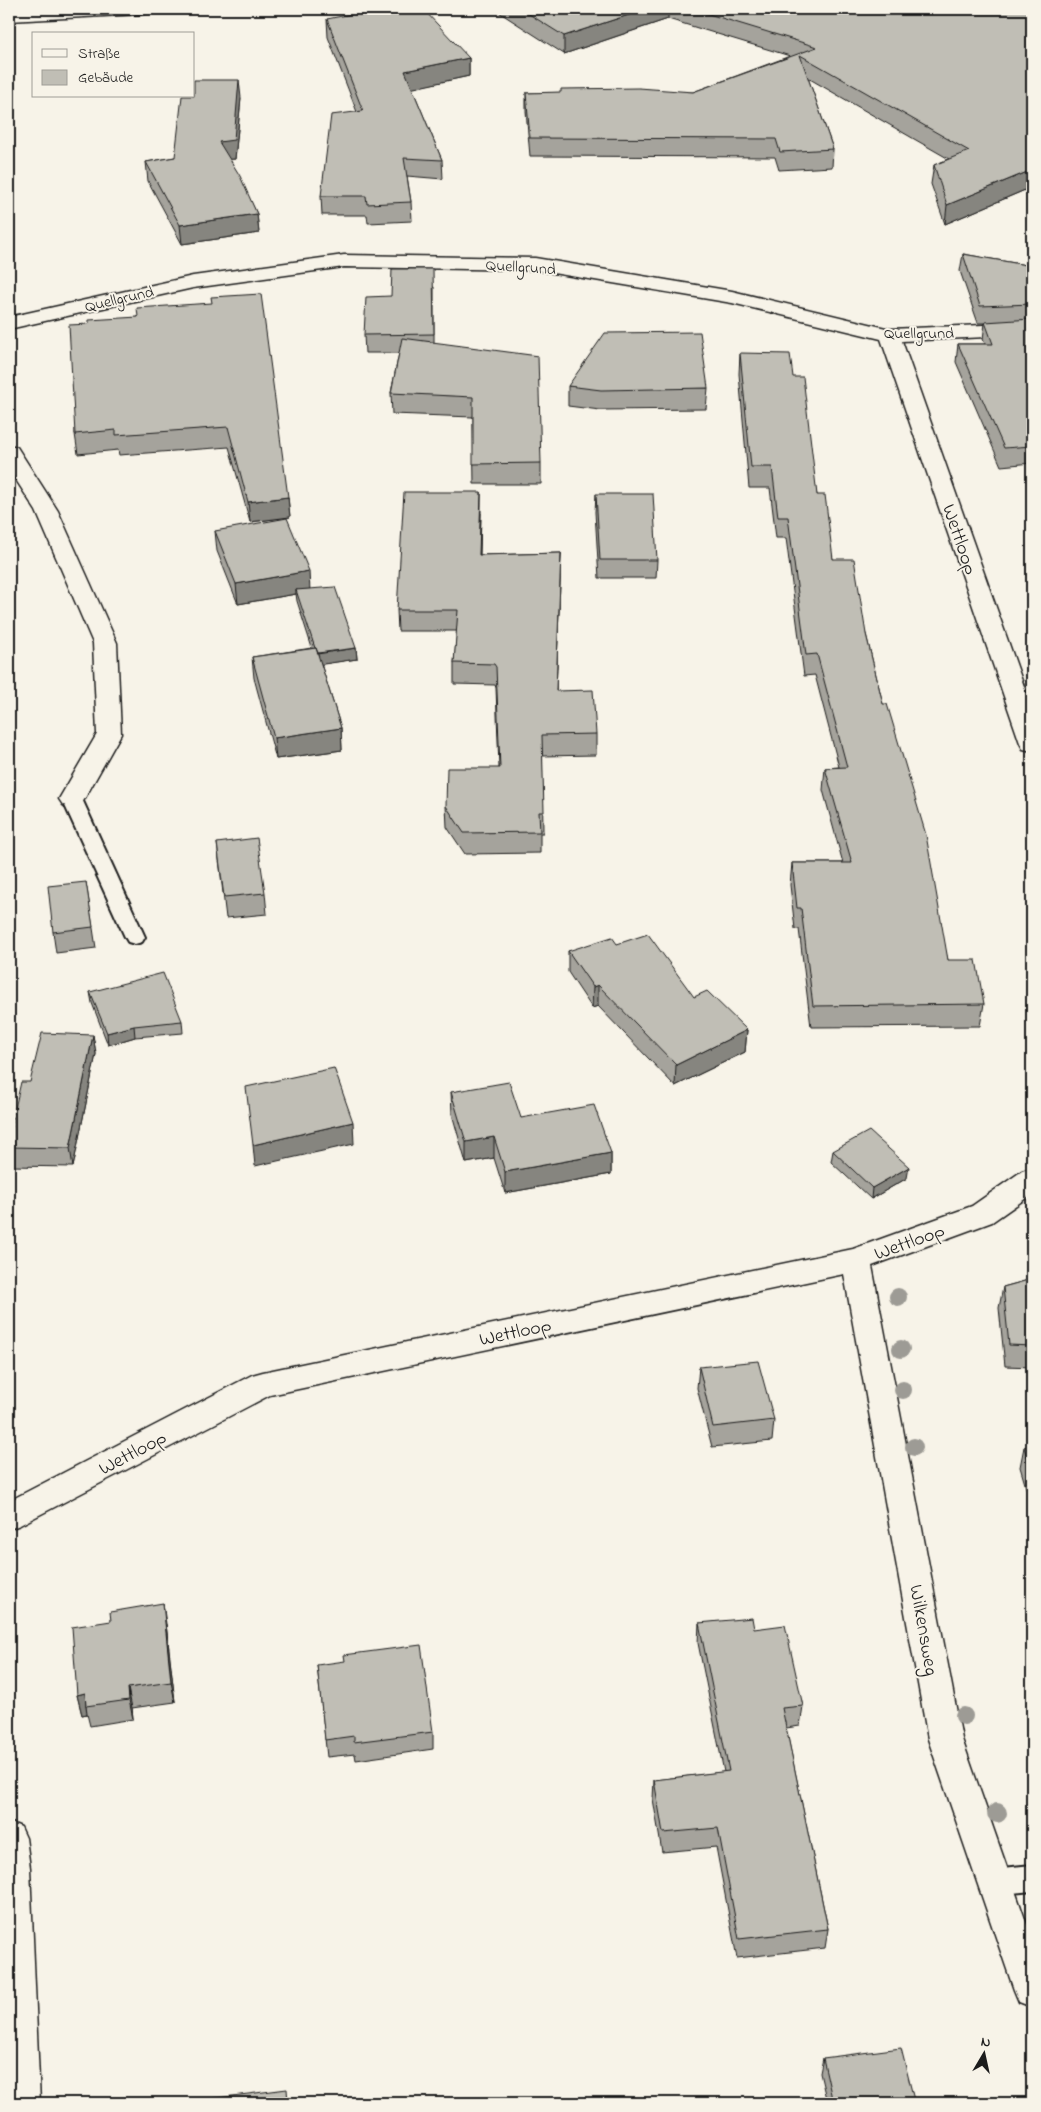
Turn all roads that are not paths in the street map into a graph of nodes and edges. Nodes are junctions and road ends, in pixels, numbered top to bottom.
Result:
1 (142, 9) edge
2 (9, 16) edge
3 (9, 323) edge
4 (1032, 329) edge
5 (890, 335) junction
6 (9, 452) edge
7 (1032, 743) edge
8 (72, 799) joint
9 (135, 937) dead end
10 (1032, 1179) edge
11 (856, 1260) junction
12 (9, 1516) edge
13 (9, 1838) edge
14 (1032, 1878) edge
15 (994, 1882) junction
16 (1032, 1990) edge
17 (21, 2103) edge

1 - 2 street
3 - 5 street, Quellgrund
4 - 5 street, Quellgrund
5 - 7 street, Wettloop
6 - 8 street
8 - 9 lane
10 - 11 street, Wettloop
11 - 12 street, Wettloop
11 - 15 street, Wilkensweg
13 - 17 street
14 - 15 lane
15 - 16 street, Wilkensweg

